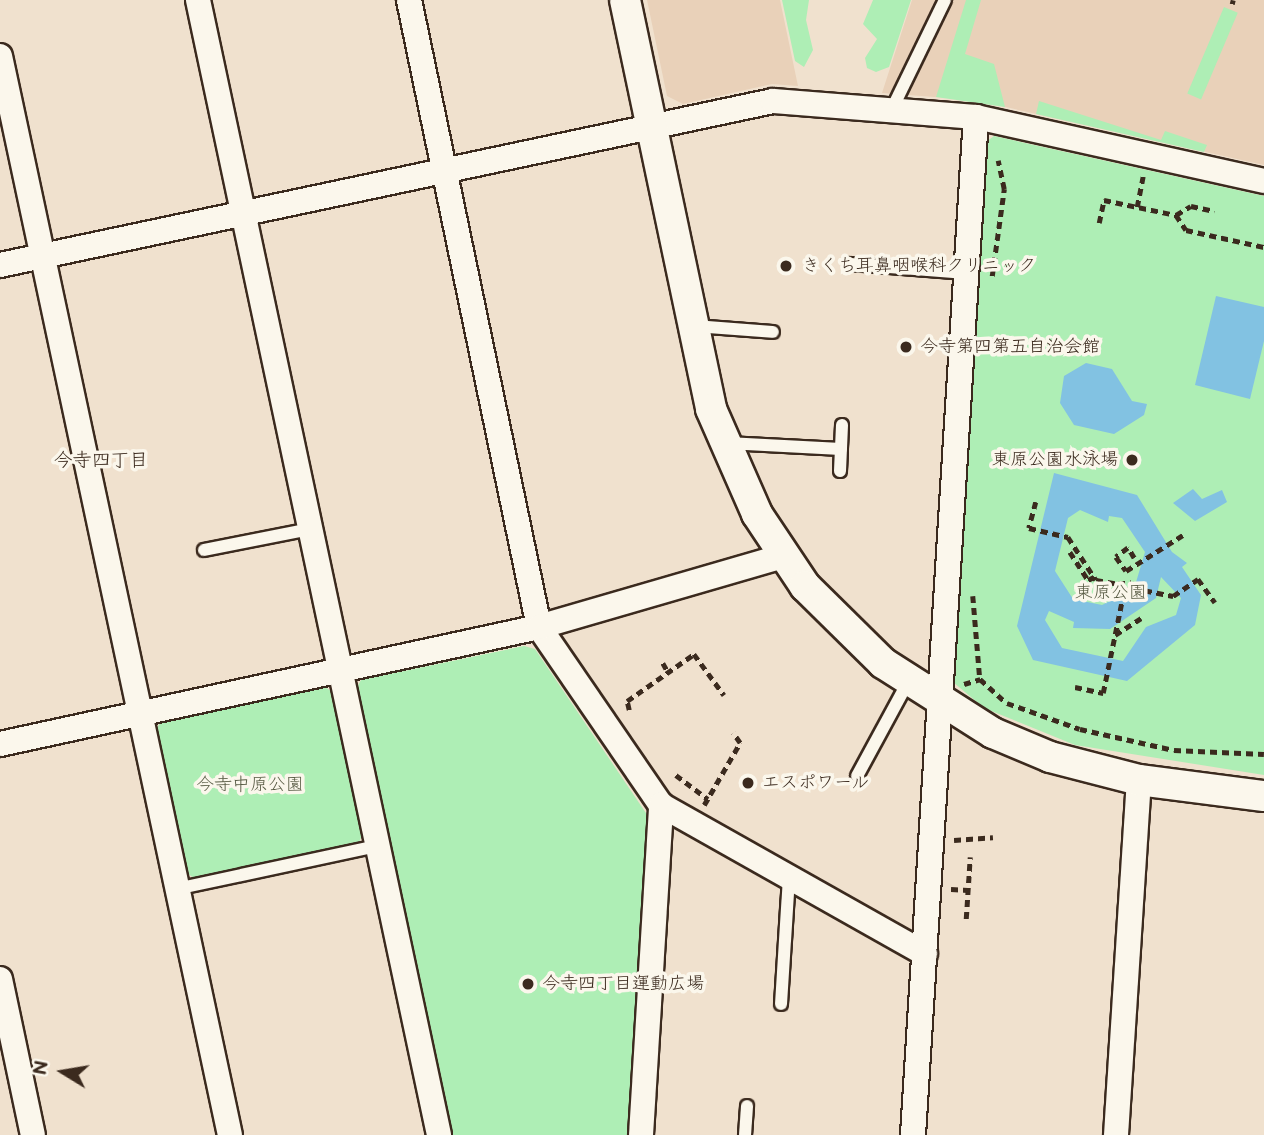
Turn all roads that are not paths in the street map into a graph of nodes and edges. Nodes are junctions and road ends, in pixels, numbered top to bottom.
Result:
1 (198, 0) edge
2 (409, 0) edge
3 (625, 0) edge
4 (945, 0) edge
5 (0, 56) edge
6 (892, 109) junction
7 (975, 124) junction
8 (650, 126) junction
9 (444, 171) junction
10 (1264, 181) edge
11 (244, 214) junction
12 (42, 256) junction
13 (850, 264) dead end
14 (0, 265) edge
15 (967, 273) junction
16 (690, 326) junction
17 (773, 332) dead end
18 (842, 425) dead end
19 (723, 442) junction
20 (841, 449) junction
21 (841, 471) dead end
22 (310, 529) junction
23 (204, 550) dead end
24 (783, 556) junction
25 (539, 627) junction
26 (340, 671) junction
27 (908, 682) junction
28 (940, 705) junction
29 (140, 716) junction
30 (0, 744) edge
31 (857, 776) dead end
32 (1139, 780) junction
33 (1264, 796) edge
34 (661, 806) junction
35 (377, 846) junction
36 (789, 877) junction
37 (176, 889) junction
38 (925, 954) junction
39 (0, 979) edge
40 (781, 1004) dead end
41 (6, 1035) edge
42 (747, 1105) dead end
43 (33, 1135) edge
44 (230, 1135) edge
45 (439, 1135) edge
46 (641, 1135) edge
47 (744, 1135) edge
48 (913, 1135) edge
49 (1116, 1135) edge

1 - 11 street
2 - 9 street
3 - 8 street
4 - 6 lane
5 - 12 street
6 - 7 street
6 - 8 street
7 - 10 street
7 - 15 street
8 - 9 street
8 - 16 street
9 - 11 street
9 - 25 street
11 - 12 street
11 - 22 street
12 - 14 street
12 - 29 street
13 - 15 lane
15 - 28 street
16 - 17 lane
16 - 19 street
18 - 20 lane
19 - 20 lane
19 - 24 street
20 - 21 lane
22 - 23 lane
22 - 26 street
24 - 25 street
24 - 27 street
25 - 26 street
25 - 34 street
26 - 29 street
26 - 35 street
27 - 28 street
27 - 31 lane
28 - 32 street
28 - 38 street
29 - 30 street
29 - 37 street
32 - 33 street
32 - 49 street
34 - 36 street
34 - 46 street
35 - 37 lane
35 - 45 street
36 - 38 street
36 - 40 lane
37 - 44 street
38 - 48 street
39 - 41 street
41 - 43 street
42 - 47 lane

